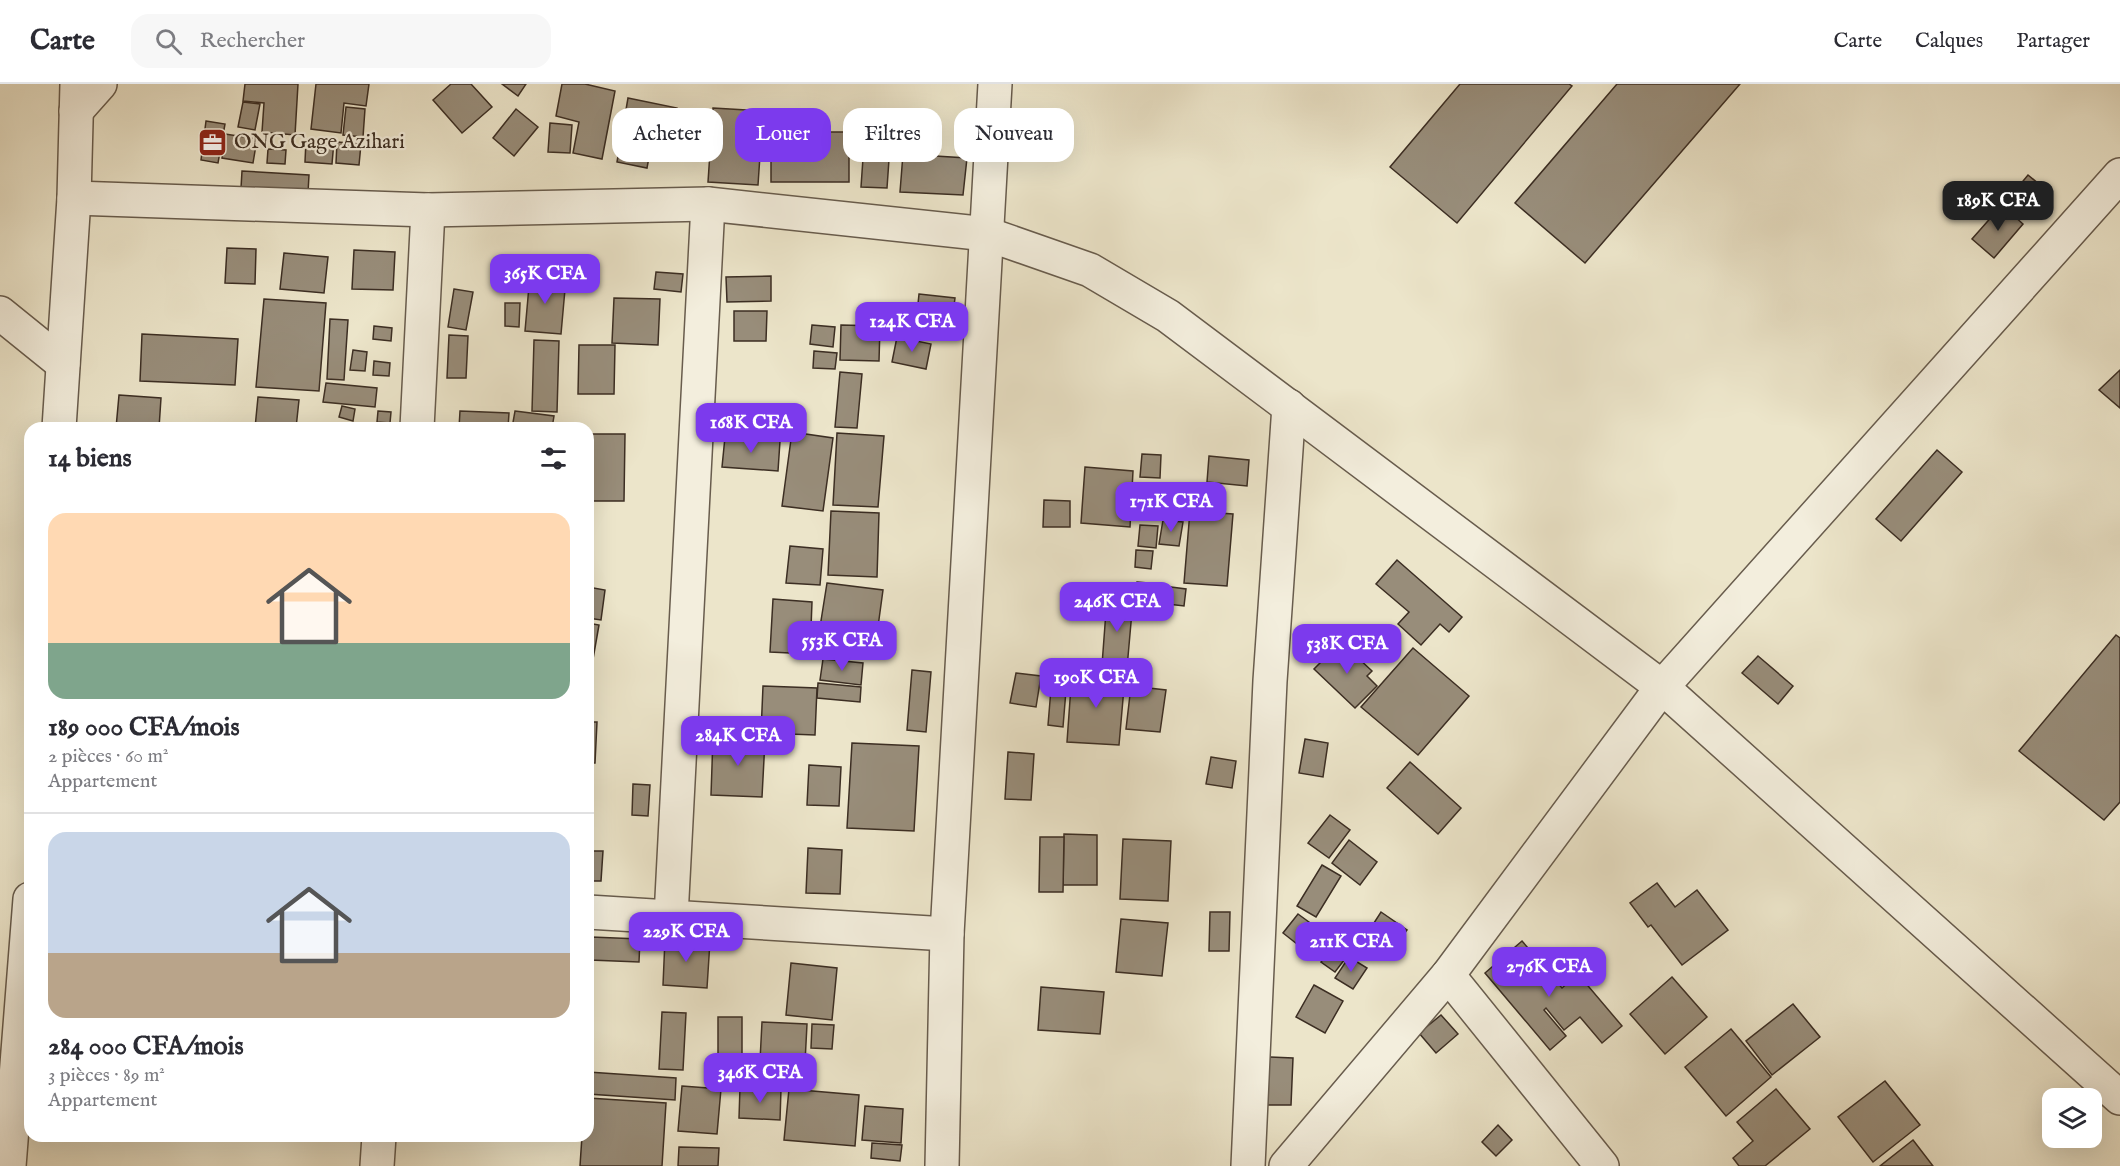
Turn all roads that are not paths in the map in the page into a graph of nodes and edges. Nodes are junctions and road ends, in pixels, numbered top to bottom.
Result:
1 (100, 84) edge
2 (995, 84) edge
3 (77, 97) edge
4 (2120, 175) edge
5 (74, 198) junction
6 (708, 204) junction
7 (428, 210) junction
8 (987, 234) junction
9 (0, 313) edge
10 (63, 364) junction
11 (1288, 406) junction
12 (59, 422) edge
13 (417, 422) edge
14 (1662, 687) junction
15 (594, 912) edge
16 (671, 917) junction
17 (947, 934) junction
18 (24, 975) edge
19 (1448, 975) junction
20 (2120, 1098) edge
21 (379, 1142) edge
22 (9, 1166) edge
23 (377, 1166) edge
24 (942, 1166) edge
25 (1248, 1166) edge
26 (1286, 1166) edge
27 (1602, 1166) edge

1 - 3 street
2 - 8 street
3 - 5 street
4 - 14 street
5 - 7 street
5 - 10 street
6 - 7 street
6 - 8 street
6 - 16 street
7 - 13 street
8 - 11 street
8 - 17 street
9 - 10 street
10 - 12 street
11 - 14 street
11 - 25 street
14 - 19 street
14 - 20 street
15 - 16 street
16 - 17 street
17 - 24 street
18 - 22 street
19 - 26 street
19 - 27 street
21 - 23 street

